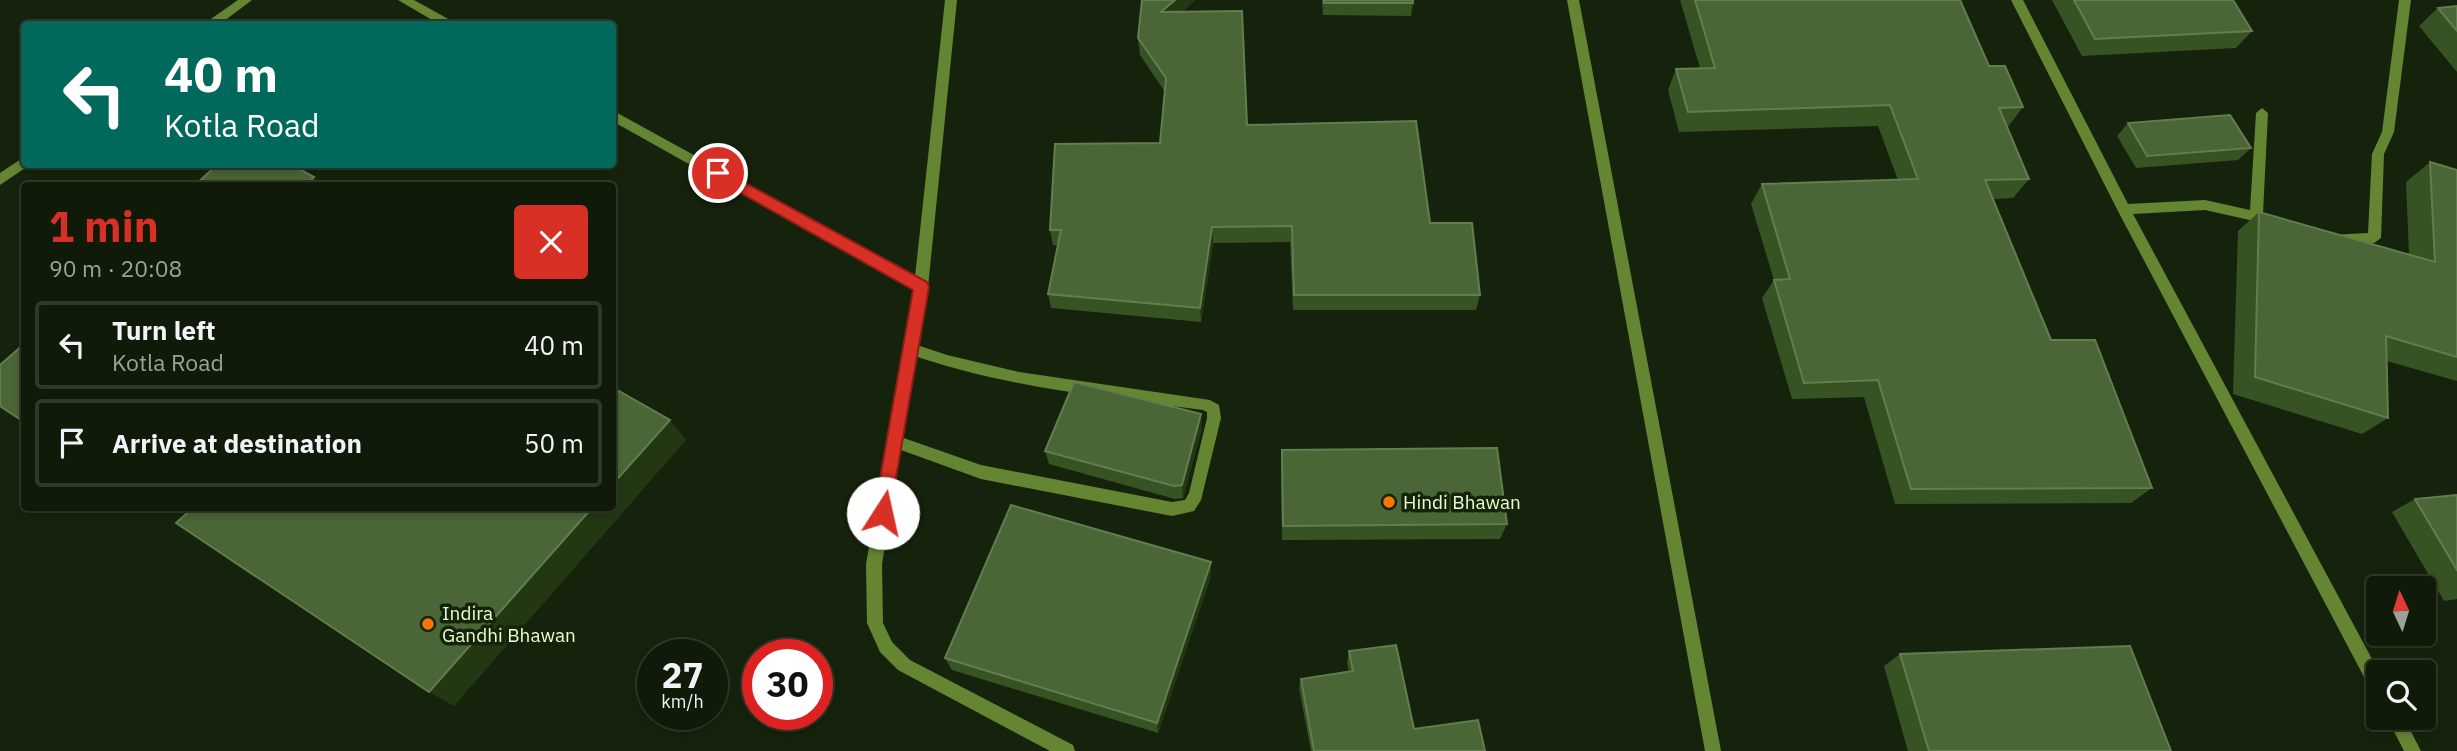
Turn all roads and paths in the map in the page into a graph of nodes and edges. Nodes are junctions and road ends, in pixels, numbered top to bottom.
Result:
1 (246, 0) edge
2 (404, 0) edge
3 (951, 0) edge
4 (1573, 0) edge
5 (2017, 0) edge
6 (2405, 0) edge
7 (216, 21) edge
8 (442, 21) edge
9 (2262, 113) dead end
10 (616, 117) edge
11 (21, 164) edge
12 (0, 180) edge
13 (2124, 209) junction
14 (2256, 215) junction
15 (2282, 223) edge
16 (2322, 235) edge
17 (921, 287) junction
18 (911, 349) junction
19 (895, 441) junction
20 (2366, 663) edge
21 (2402, 730) edge
22 (1067, 751) edge
23 (1713, 751) edge
24 (2413, 751) edge

1 - 7 street
2 - 8 street
3 - 17 street
4 - 23 street
5 - 13 street
6 - 16 street
9 - 14 street
10 - 17 street
11 - 12 street
13 - 14 street
13 - 20 street
14 - 15 street
17 - 18 street
18 - 19 street
18 - 19 street
19 - 22 street
21 - 24 street

